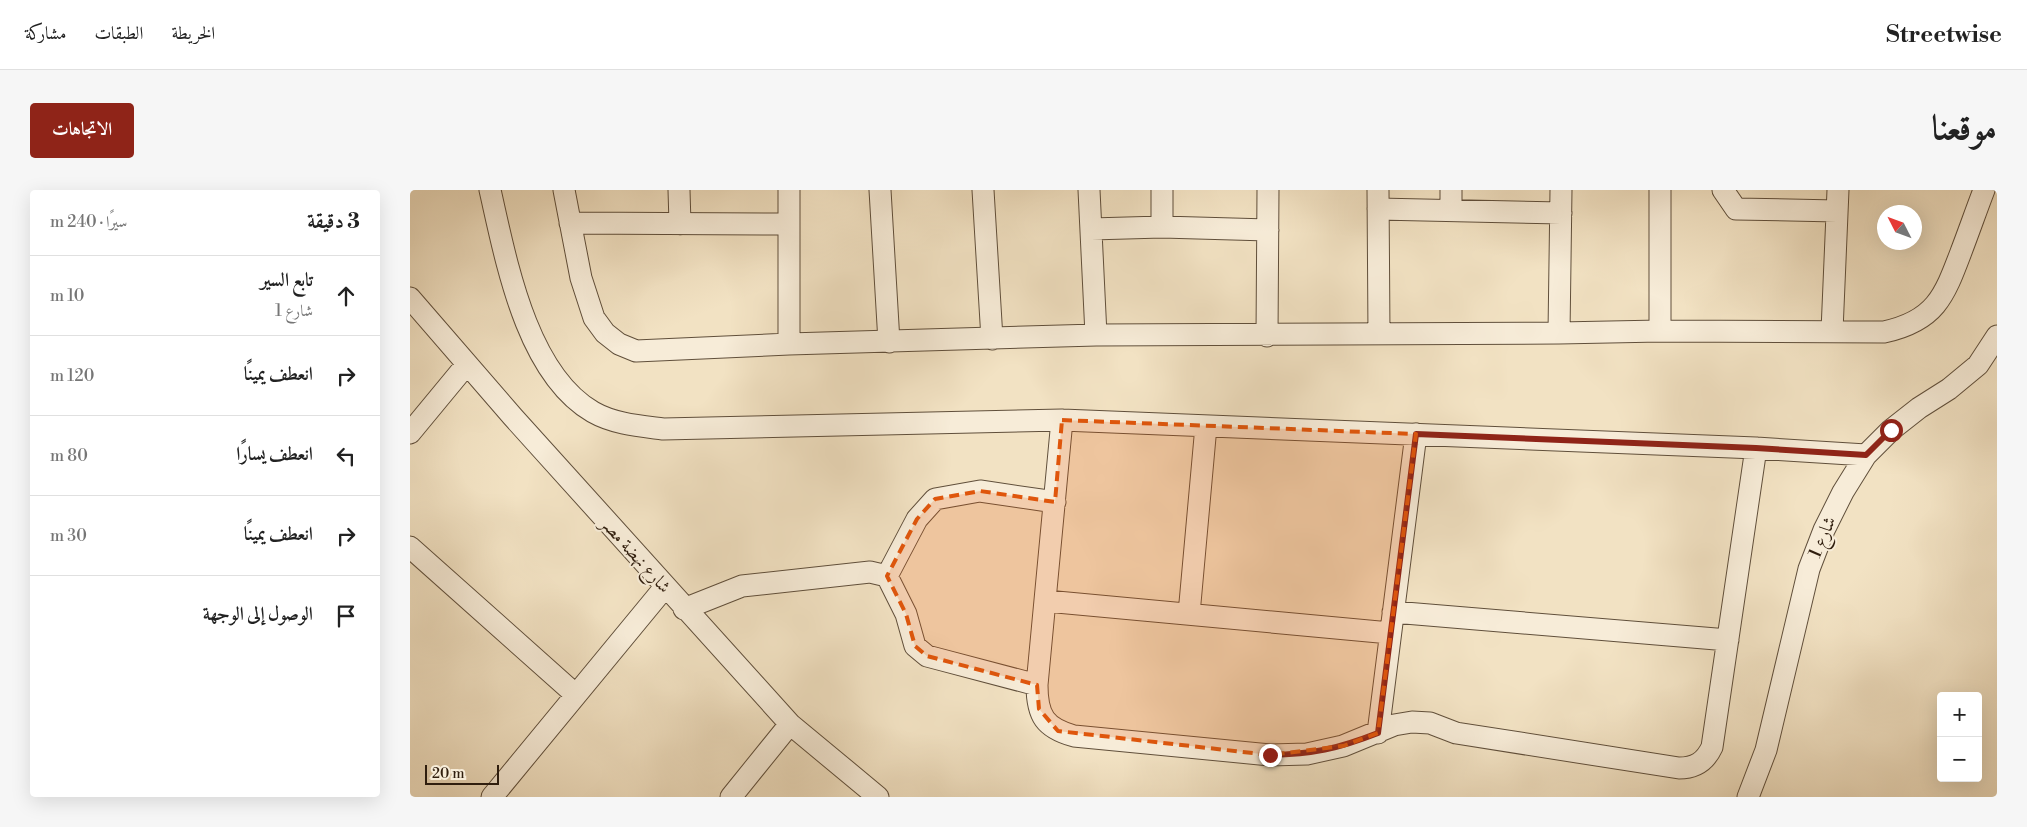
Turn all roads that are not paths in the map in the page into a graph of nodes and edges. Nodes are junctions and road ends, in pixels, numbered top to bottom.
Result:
1 (490, 190) edge
2 (564, 190) edge
3 (679, 190) edge
4 (789, 190) edge
5 (880, 190) edge
6 (983, 190) edge
7 (1089, 190) edge
8 (1162, 190) edge
9 (1268, 190) edge
10 (1561, 190) edge
11 (1660, 190) edge
12 (1723, 190) edge
13 (1838, 190) edge
14 (1984, 190) edge
15 (1736, 199) edge
16 (1378, 200) edge
17 (1451, 200) edge
18 (1837, 211) junction
19 (1561, 213) junction
20 (570, 223) junction
21 (680, 224) junction
22 (789, 224) junction
23 (1162, 227) junction
24 (1091, 229) junction
25 (1268, 230) junction
26 (410, 298) edge
27 (1660, 331) junction
28 (1832, 331) junction
29 (1559, 333) junction
30 (1379, 334) junction
31 (1096, 335) junction
32 (1267, 336) junction
33 (1997, 336) edge
34 (992, 339) junction
35 (889, 342) junction
36 (789, 344) junction
37 (467, 364) junction
38 (1062, 420) junction
39 (1206, 426) junction
40 (410, 433) edge
41 (1416, 434) junction
42 (1756, 448) junction
43 (1866, 455) junction
44 (1055, 502) junction
45 (410, 547) edge
46 (887, 576) junction
47 (665, 587) junction
48 (1046, 601) junction
49 (684, 609) junction
50 (1393, 612) junction
51 (1189, 614) junction
52 (1390, 633) junction
53 (1728, 640) junction
54 (1037, 685) junction
55 (576, 695) junction
56 (790, 724) junction
57 (1378, 733) junction
58 (492, 797) edge
59 (731, 797) edge
60 (878, 797) edge
61 (1748, 797) edge

1 - 38 street
2 - 20 street
3 - 21 street
4 - 22 street
5 - 35 street
6 - 34 street
7 - 24 street
8 - 23 street
9 - 25 street
10 - 19 street
11 - 27 street
12 - 15 street
13 - 18 street
14 - 28 street
15 - 18 street
16 - 17 street
16 - 30 street
17 - 19 street
18 - 28 street
19 - 29 street
20 - 21 street
20 - 36 street
21 - 22 street
22 - 36 street
23 - 24 street
23 - 25 street
24 - 31 street
25 - 32 street
26 - 37 street, شارع نهضة مصر
27 - 28 street
27 - 29 street
29 - 30 street
30 - 32 street
31 - 32 street
31 - 34 street
33 - 43 street, شارع 1
34 - 35 street
35 - 36 street
37 - 40 street
37 - 47 street, شارع نهضة مصر
38 - 39 street
38 - 44 street
39 - 41 street
39 - 51 street
41 - 42 street
41 - 50 street
42 - 43 street
42 - 53 street
43 - 61 street, شارع 1
44 - 46 street
44 - 48 street
45 - 55 street
46 - 49 street
46 - 54 street
47 - 49 street, شارع نهضة مصر
47 - 55 street
48 - 51 street
48 - 54 street
49 - 56 street, شارع نهضة مصر
50 - 52 street
50 - 53 street
51 - 52 street
52 - 57 street
53 - 57 street
54 - 57 street
55 - 58 street
56 - 59 street
56 - 60 street, شارع نهضة مصر

